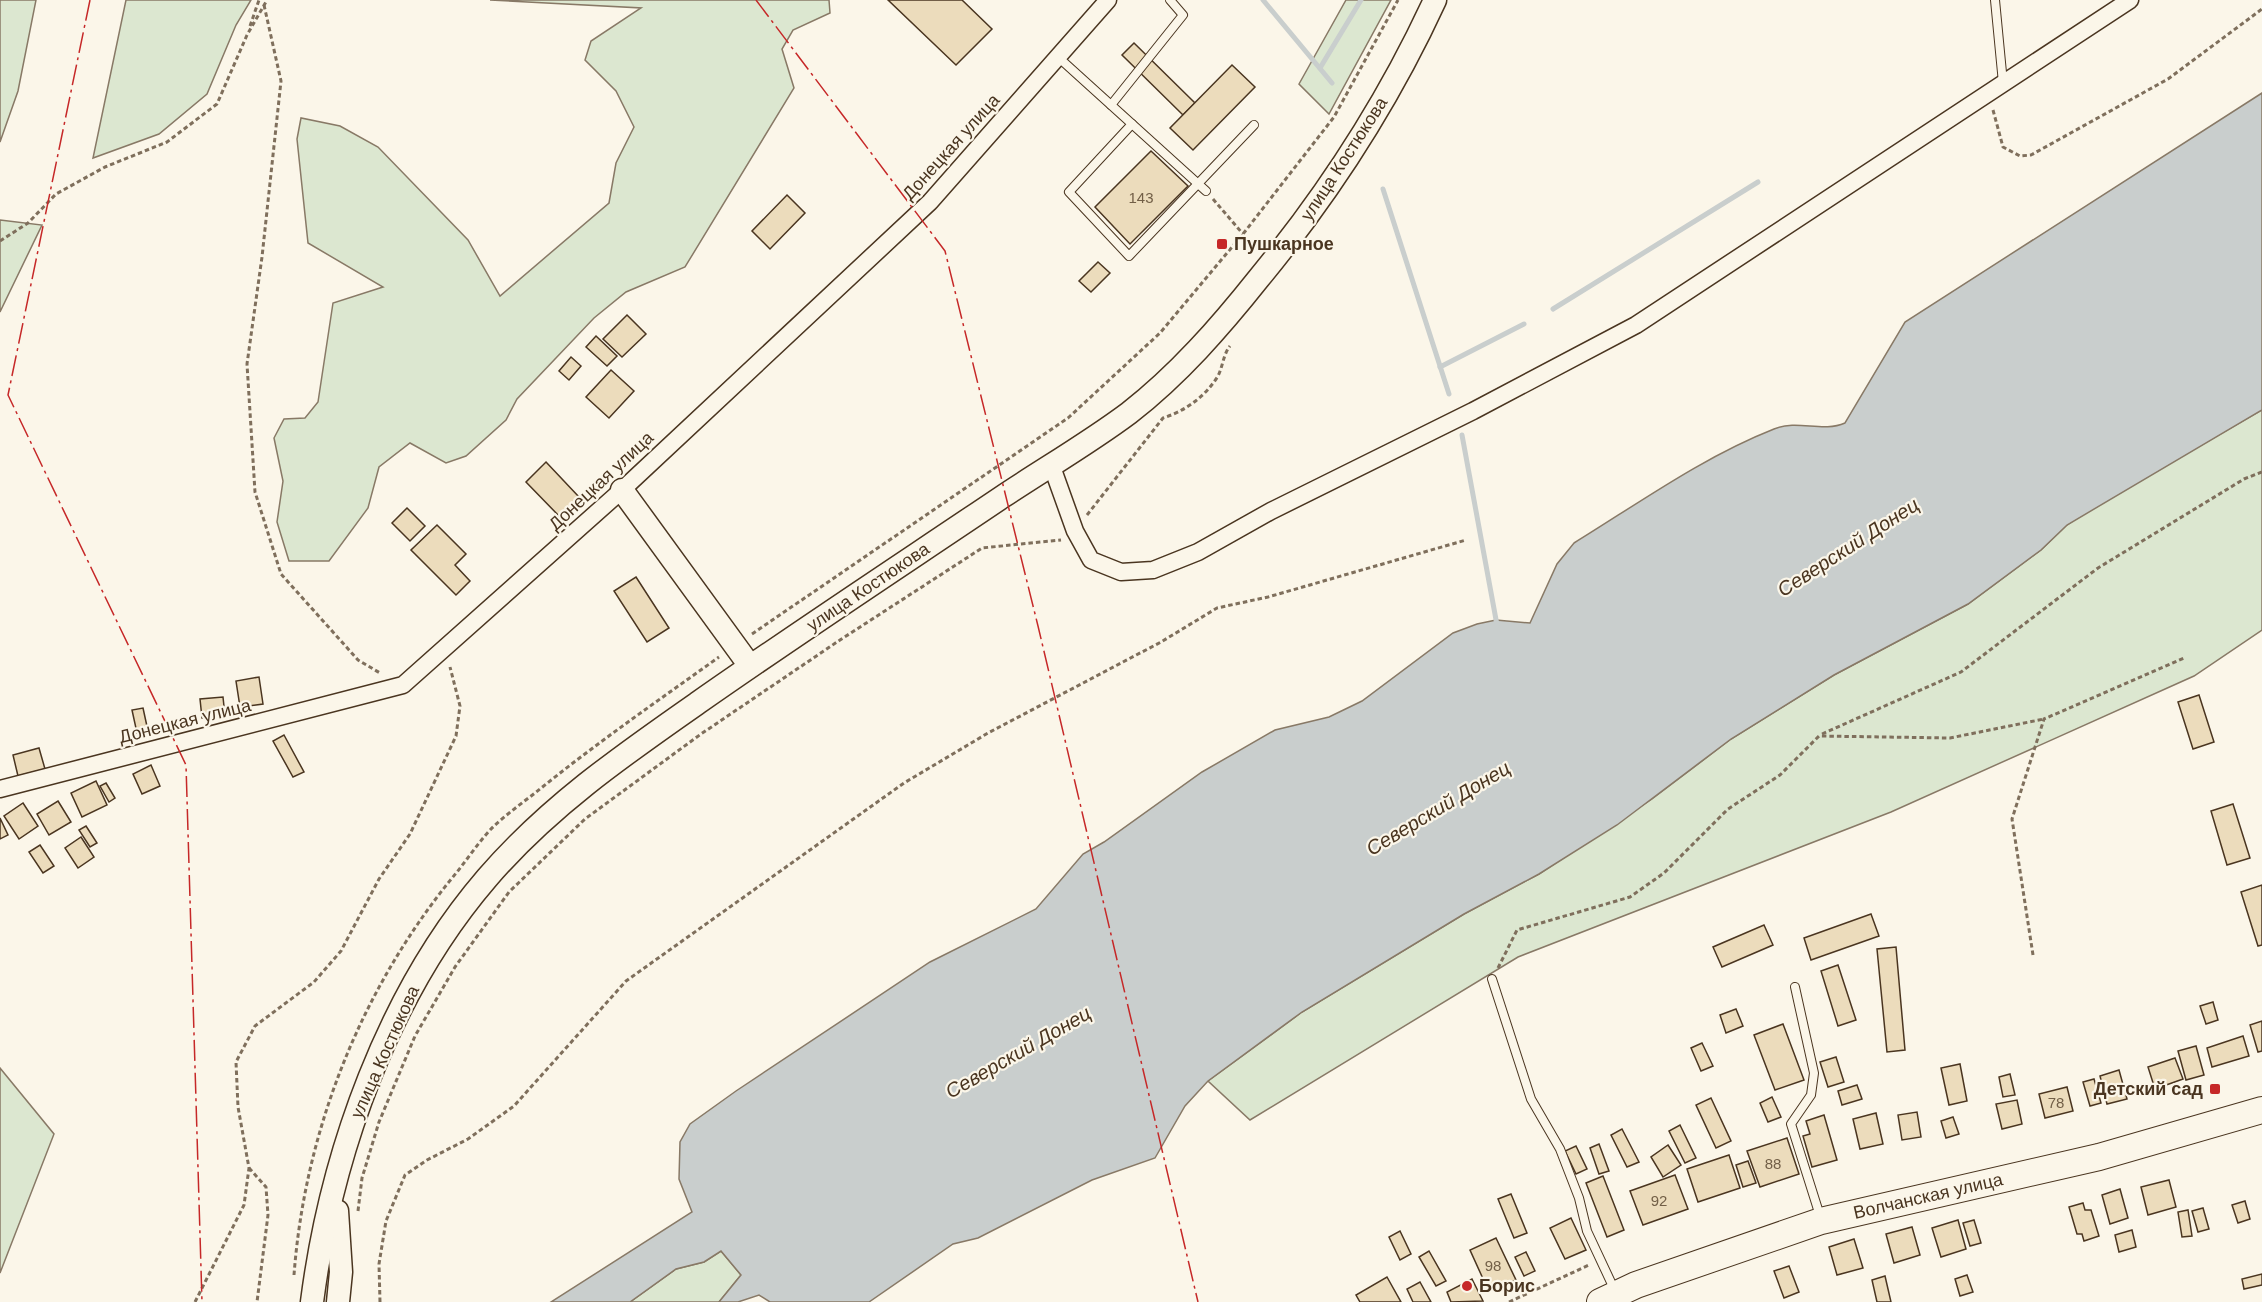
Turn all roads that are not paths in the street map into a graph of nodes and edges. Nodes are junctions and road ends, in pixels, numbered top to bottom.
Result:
1 (1108, 0) edge
2 (1170, 0) edge
3 (1435, 0) edge
4 (1995, 0) edge
5 (2130, 0) edge
6 (1058, 57) junction
7 (2004, 84) junction
8 (1111, 105) junction
9 (1132, 124) junction
10 (1254, 125) dead end
11 (1198, 184) junction
12 (1206, 191) road end
13 (1051, 464) junction
14 (622, 490) junction
15 (750, 666) junction
16 (0, 789) edge
17 (1492, 980) road end
18 (1795, 987) dead end
19 (2262, 1110) edge
20 (335, 1190) junction
21 (1821, 1221) junction
22 (1623, 1295) edge
23 (312, 1302) edge
24 (338, 1302) edge

1 - 6 street, Донецкая улица
2 - 8 lane
3 - 13 main road, улица Костюкова
4 - 7 lane
5 - 7 street
6 - 8 lane
6 - 14 street, Донецкая улица
7 - 13 street
8 - 9 lane
9 - 11 lane
9 - 11 lane
10 - 11 lane
11 - 12 lane
13 - 15 main road, улица Костюкова
14 - 15 main road
14 - 16 street, Донецкая улица
15 - 20 main road, улица Костюкова
17 - 22 lane
18 - 21 lane
19 - 21 main road, Волчанская улица
20 - 23 main road, улица Костюкова
20 - 24 main road, улица Костюкова
21 - 22 main road, Волчанская улица

